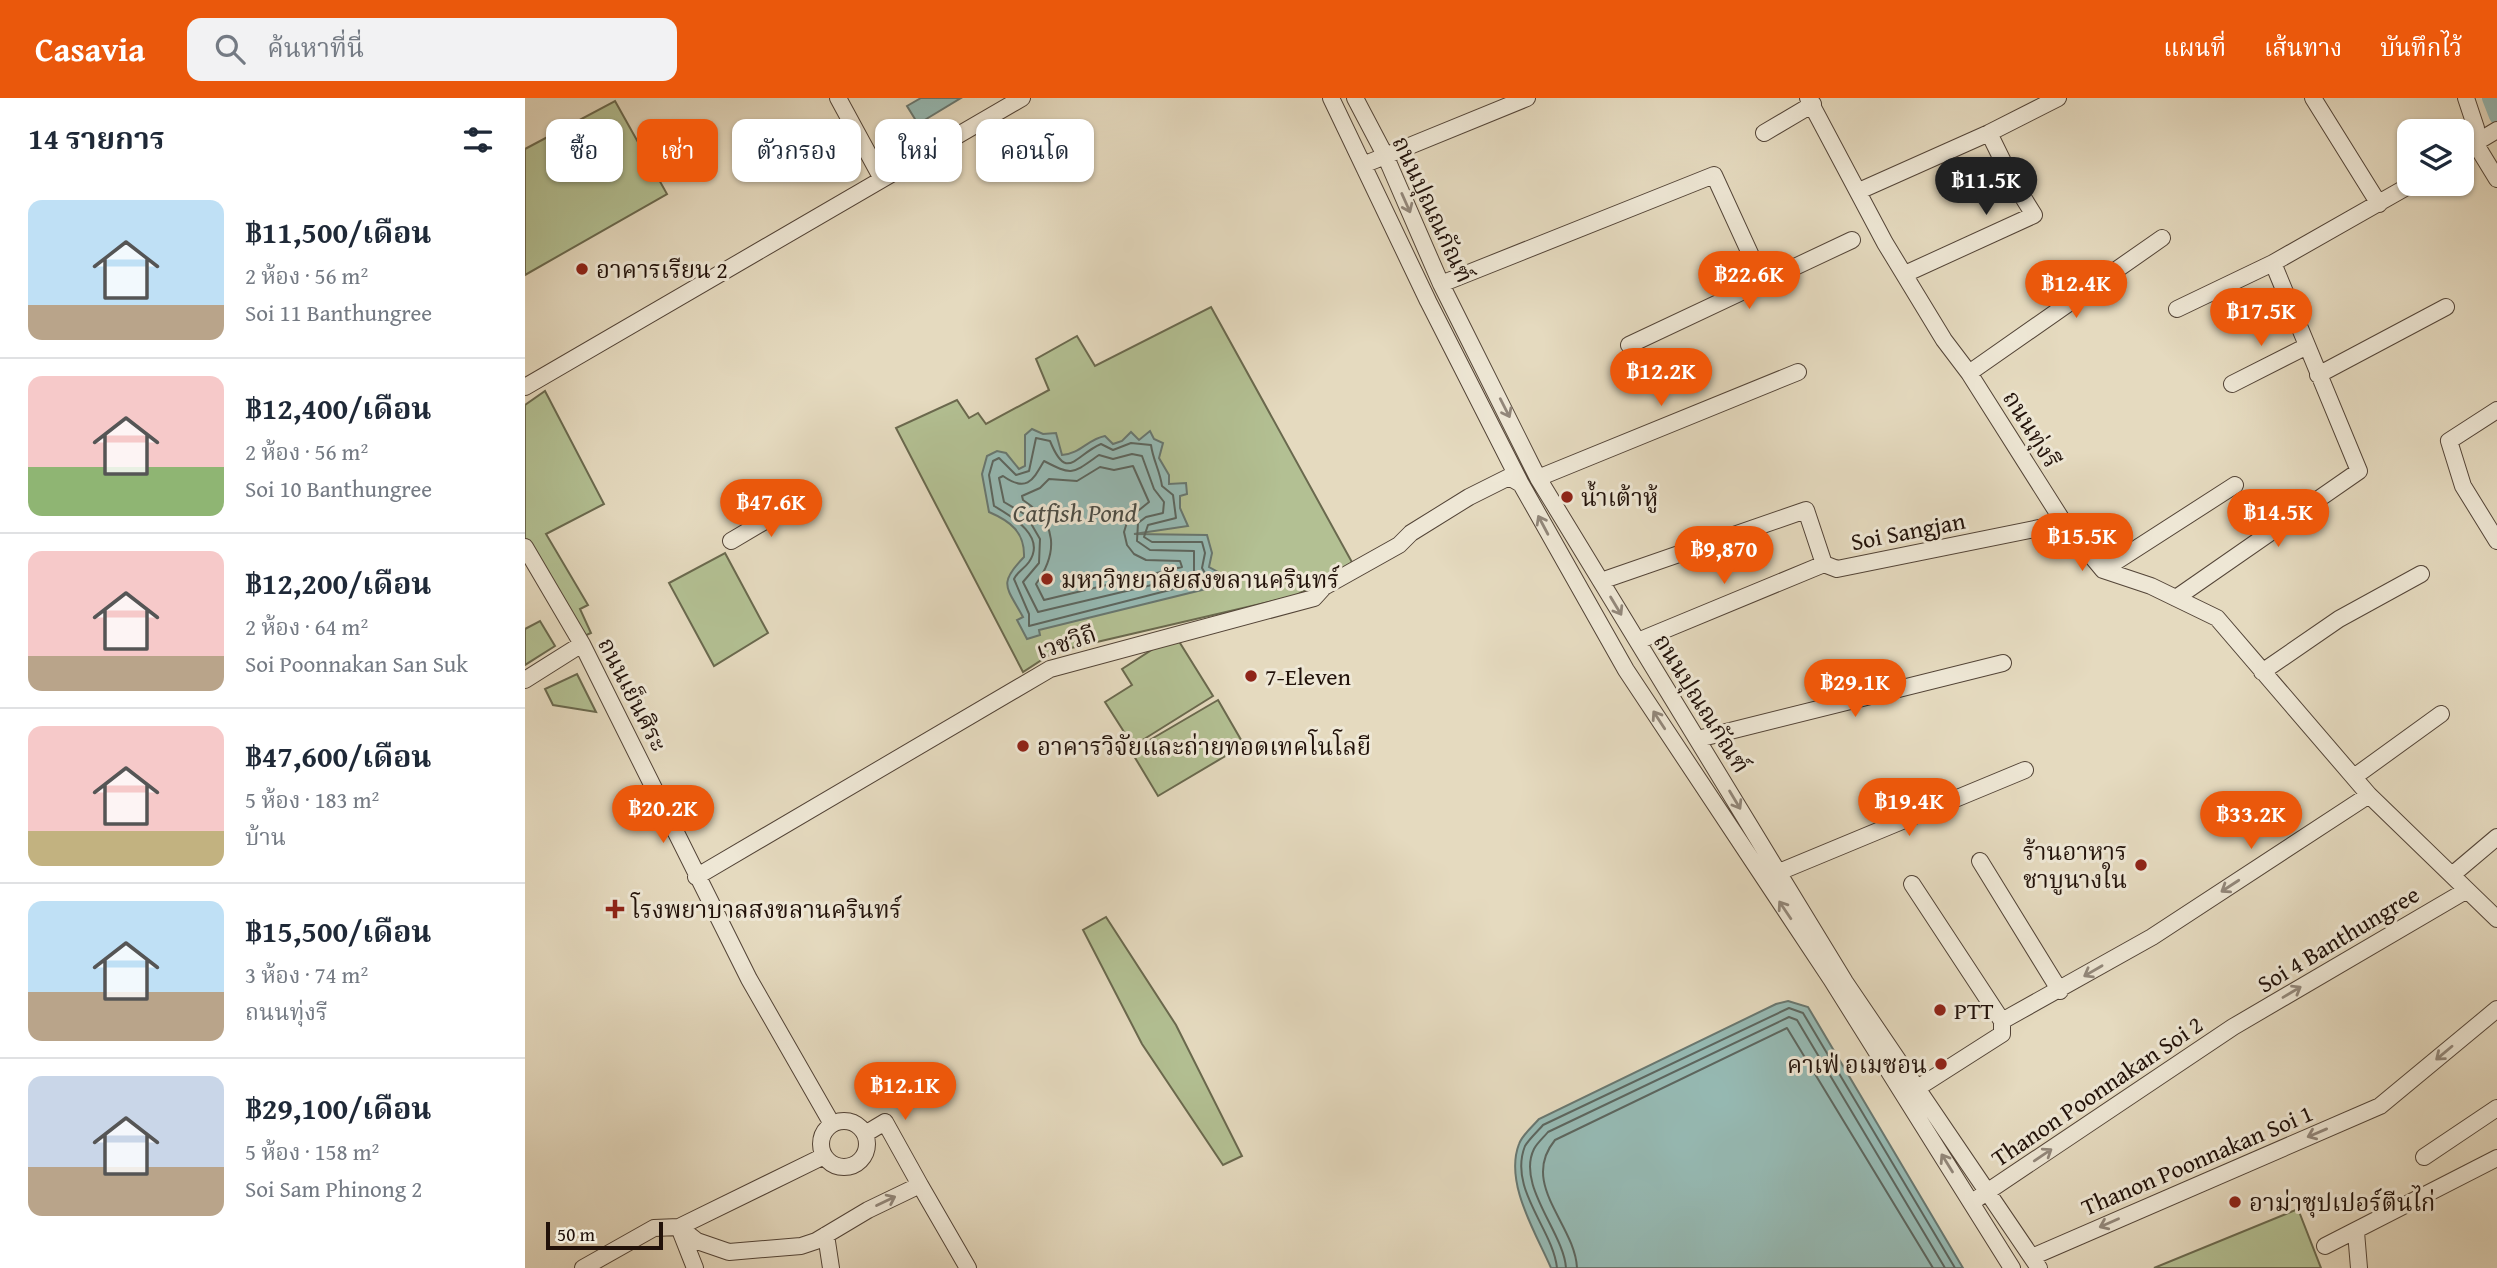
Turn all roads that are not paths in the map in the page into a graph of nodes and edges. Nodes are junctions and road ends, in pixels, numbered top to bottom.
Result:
1 (838, 98) edge
2 (1022, 98) edge
3 (1331, 98) edge
4 (1355, 98) edge
5 (1527, 98) edge
6 (2058, 98) edge
7 (2313, 98) edge
8 (2466, 98) edge
9 (1810, 101) edge
10 (2473, 119) edge
11 (2496, 131) edge
12 (962, 133) edge
13 (1764, 133) dead end
14 (1989, 133) junction
15 (2474, 144) edge
16 (2474, 153) edge
17 (1385, 155) junction
18 (1363, 165) junction
19 (875, 166) edge
20 (2497, 179) edge
21 (877, 182) edge
22 (1859, 191) junction
23 (2397, 193) edge
24 (2379, 204) junction
25 (2162, 238) dead end
26 (1852, 240) dead end
27 (2273, 263) junction
28 (1905, 274) junction
29 (1441, 284) junction
30 (1764, 284) junction
31 (2446, 307) dead end
32 (2177, 309) dead end
33 (1629, 345) dead end
34 (2307, 346) junction
35 (1798, 372) dead end
36 (1969, 373) junction
37 (2318, 375) junction
38 (2232, 384) dead end
39 (525, 387) edge
40 (2497, 410) edge
41 (1538, 478) junction
42 (1521, 484) junction
43 (2235, 485) dead end
44 (792, 506) dead end
45 (2064, 523) junction
46 (731, 541) dead end
47 (2497, 541) edge
48 (525, 547) edge
49 (1824, 564) junction
50 (2103, 569) junction
51 (2421, 574) dead end
52 (1601, 581) junction
53 (2176, 598) junction
54 (1638, 641) junction
55 (582, 644) junction
56 (2003, 663) dead end
57 (2262, 672) junction
58 (525, 680) edge
59 (2441, 714) dead end
60 (1698, 739) junction
61 (2025, 770) dead end
62 (2354, 777) junction
63 (2369, 795) junction
64 (2497, 837) edge
65 (1979, 861) dead end
66 (1779, 872) junction
67 (2452, 875) junction
68 (696, 877) junction
69 (1912, 884) dead end
70 (2467, 890) junction
71 (2497, 919) edge
72 (2060, 991) junction
73 (2497, 1009) edge
74 (2002, 1021) junction
75 (2234, 1027) joint
76 (1919, 1087) junction
77 (2497, 1108) edge
78 (832, 1124) junction
79 (865, 1134) junction
80 (824, 1156) junction
81 (2424, 1157) dead end
82 (2497, 1158) edge
83 (920, 1185) junction
84 (1987, 1193) junction
85 (1971, 1202) junction
86 (679, 1227) junction
87 (2356, 1232) junction
88 (826, 1235) junction
89 (2325, 1246) dead end
90 (2036, 1263) edge
91 (583, 1268) edge
92 (695, 1268) edge
93 (831, 1268) edge
94 (968, 1268) edge
95 (2012, 1268) edge
96 (2359, 1268) edge

1 - 19 street
2 - 12 street
3 - 18 street, ถนนปุณณกัณฑ์
4 - 17 street, ถนนปุณณกัณฑ์
5 - 17 street
6 - 14 street
7 - 24 street
8 - 10 street
9 - 13 street
9 - 22 street, ถนนทุ่งรี
11 - 15 street
14 - 22 street
14 - 28 street
16 - 20 street
17 - 18 street
17 -> 29 street, ถนนปุณณกัณฑ์
18 - 42 street, ถนนปุณณกัณฑ์
21 - 39 street
22 - 28 street, ถนนทุ่งรี
23 - 24 street
24 - 27 street
25 - 36 street
26 - 30 street
27 - 32 street
27 - 34 street
28 - 36 street, ถนนทุ่งรี
29 - 30 street
29 -> 41 street, ถนนปุณณกัณฑ์
30 - 33 street
31 - 37 street
34 - 37 street
34 - 38 street
35 - 41 street
36 - 45 street, ถนนทุ่งรี
37 - 53 street
40 - 47 street
41 - 52 street, ถนนปุณณกัณฑ์
42 - 68 street, เวชวิถี
85 -> 42 street, ถนนปุณณกัณฑ์
43 - 50 street
44 - 46 street
45 - 49 street, Soi Sangjan
45 - 50 street, ถนนทุ่งรี
48 - 55 street, ถนนเย็นศิระ
49 - 52 street, Soi Sangjan
49 - 54 street
50 - 53 street, ถนนทุ่งรี
51 - 57 street
52 -> 54 street, ถนนปุณณกัณฑ์
53 - 57 street, ถนนทุ่งรี
54 - 60 street, ถนนปุณณกัณฑ์
55 - 58 street
55 - 68 street, ถนนเย็นศิระ
56 - 60 street
57 - 62 street, ถนนทุ่งรี
59 - 62 street
60 -> 66 street, ถนนปุณณกัณฑ์
61 - 66 street
62 - 63 street, ถนนทุ่งรี
63 - 67 street, ถนนทุ่งรี
63 -> 72 street
64 - 67 street
65 - 72 street
66 - 76 street, ถนนปุณณกัณฑ์
67 - 70 street, ถนนทุ่งรี
68 - 78 street, ถนนเย็นศิระ
69 - 74 street
70 - 71 street, ถนนทุ่งรี
75 -> 70 street, Soi 4 Banthungree
72 - 74 street
73 -> 90 street, Thanon Poonnakan Soi 1
74 - 76 street
84 -> 75 street, Thanon Poonnakan Soi 2
76 - 84 street, ถนนปุณณกัณฑ์
77 - 81 street
78 - 79 street
78 - 80 street
79 - 80 street
79 - 83 street
80 - 86 street
82 - 87 street
88 -> 83 street
83 - 94 street
84 - 85 street, Thanon Poonnakan Soi 2
84 - 90 street, ถนนปุณณกัณฑ์
85 - 95 street, ถนนปุณณกัณฑ์
86 - 88 street
86 - 91 street
86 - 92 street
87 - 89 street
87 - 96 street
88 - 93 street

